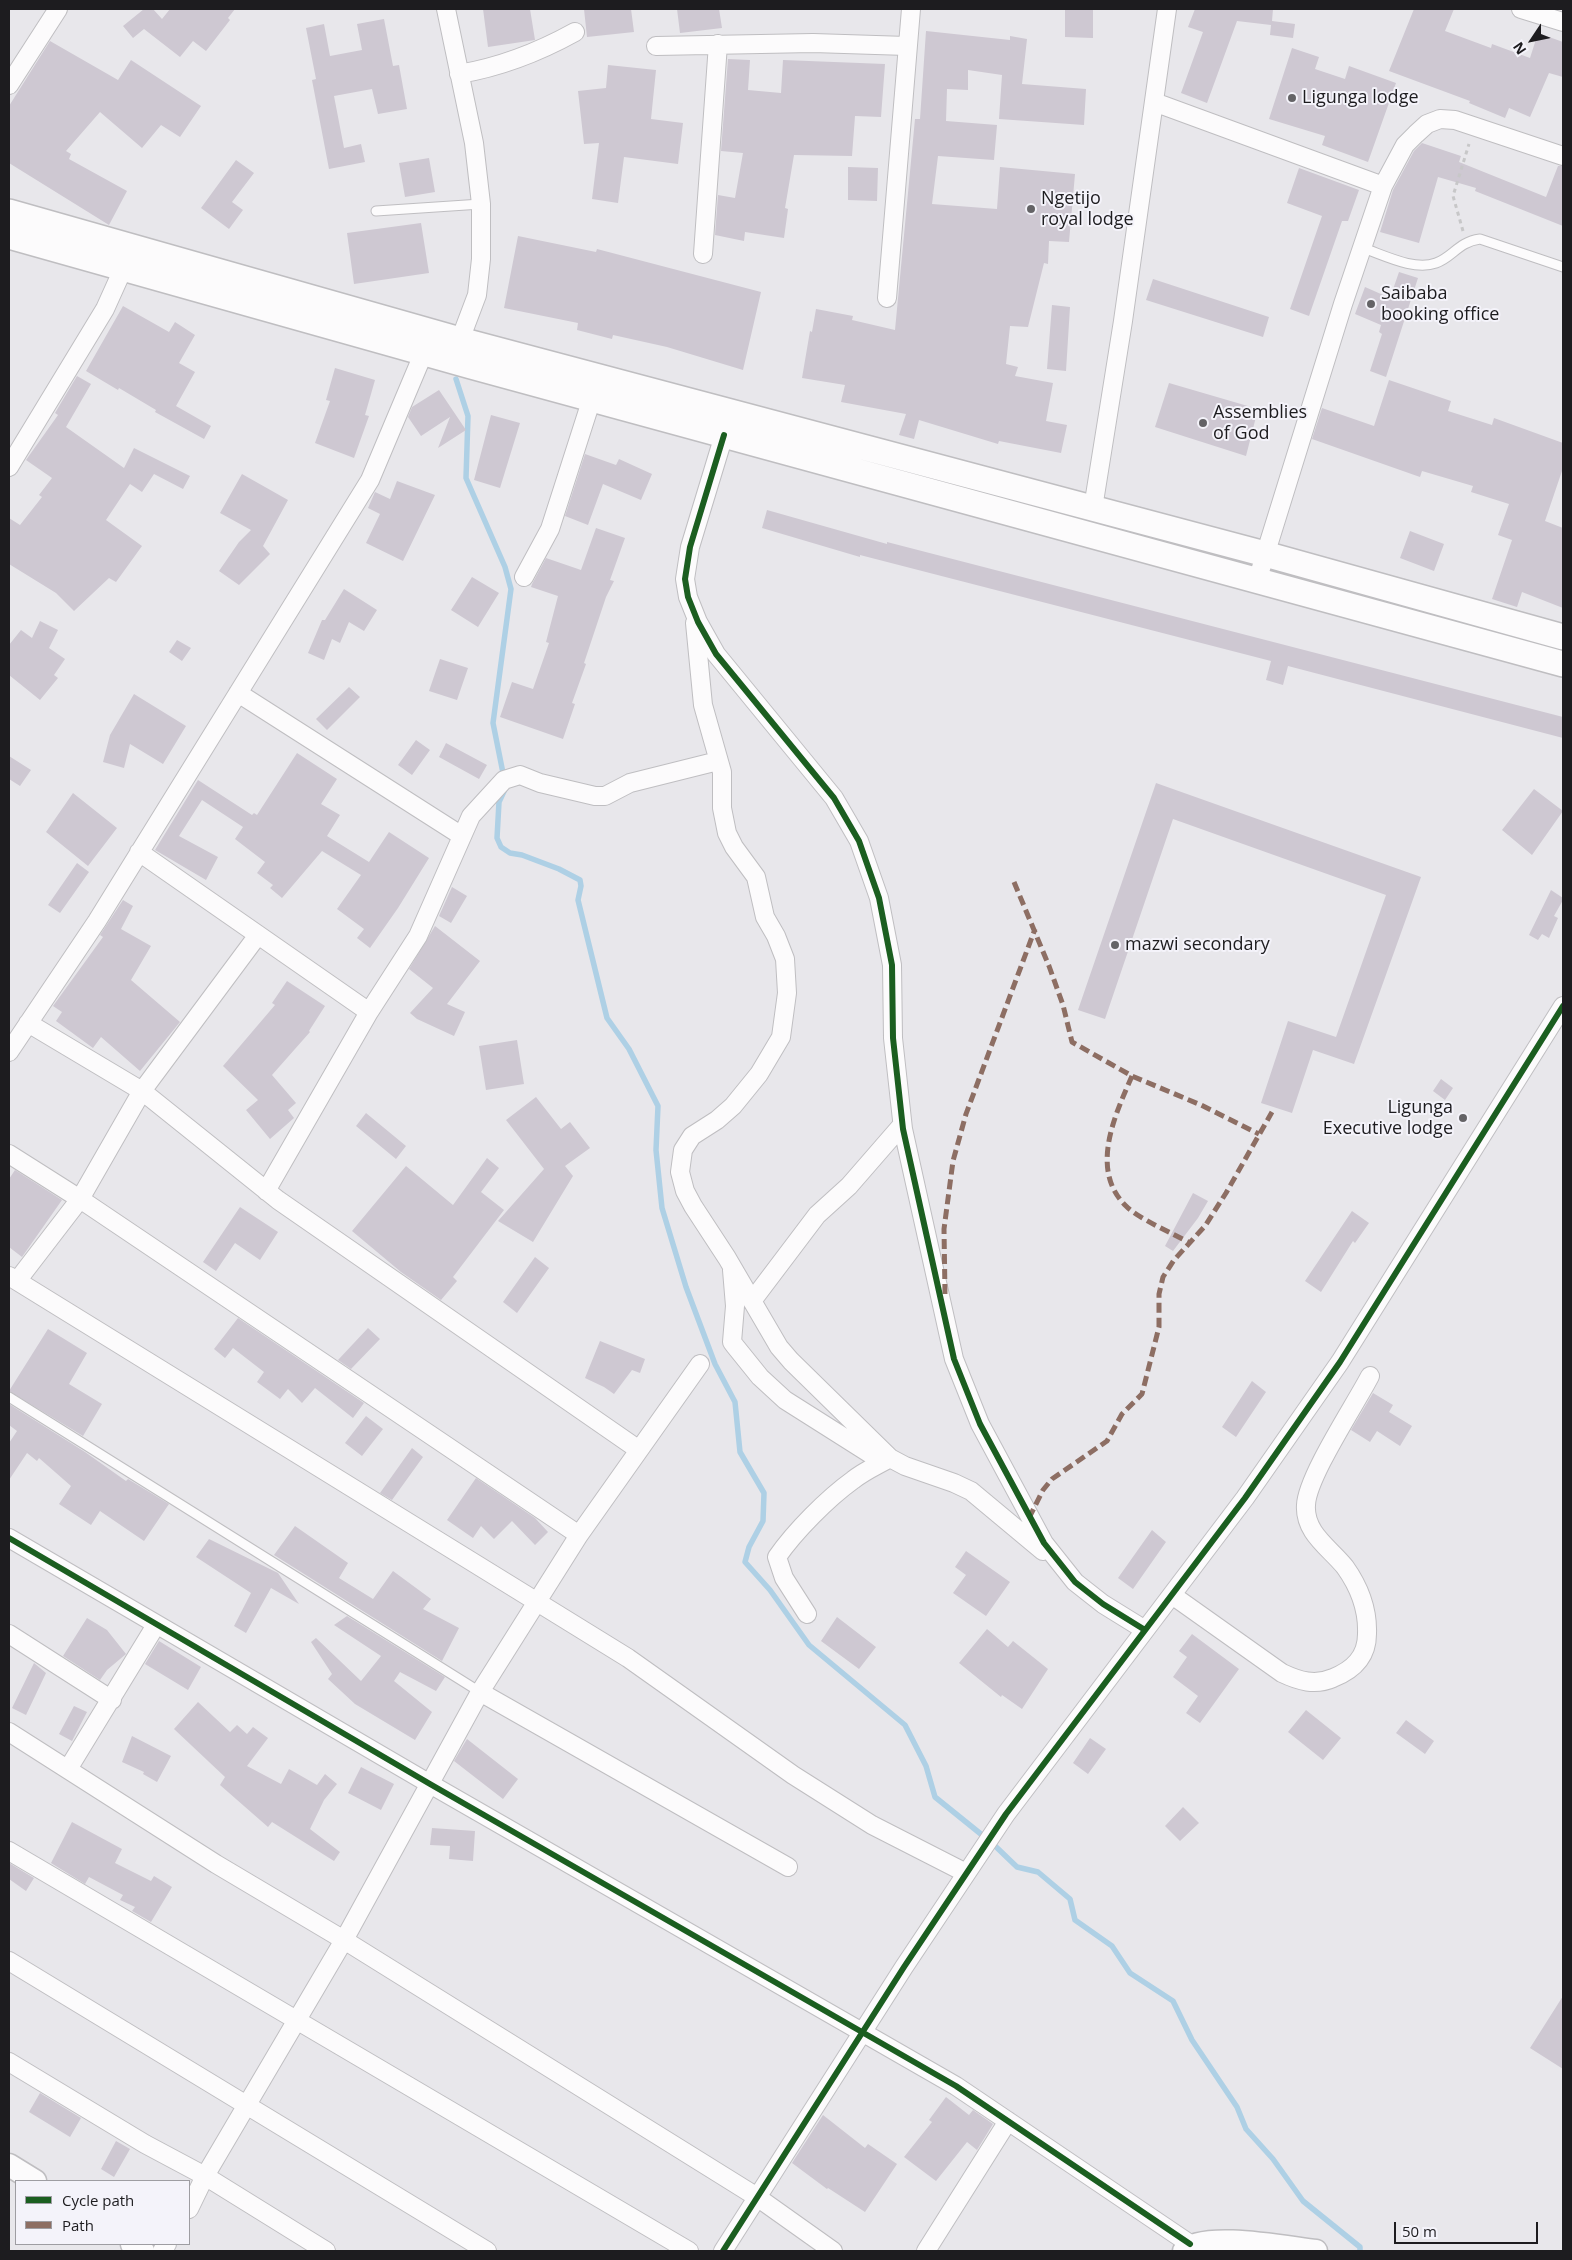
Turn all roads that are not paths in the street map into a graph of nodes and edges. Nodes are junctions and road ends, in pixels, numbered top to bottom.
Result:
1 (58, 9) edge
2 (446, 9) edge
3 (911, 9) edge
4 (1167, 9) edge
5 (1521, 9) edge
6 (1563, 22) edge
7 (575, 32) dead end
8 (718, 44) junction
9 (656, 46) dead end
10 (907, 46) junction
11 (459, 74) junction
12 (9, 85) edge
13 (1154, 102) junction
14 (1563, 156) edge
15 (1384, 186) junction
16 (481, 204) junction
17 (376, 211) dead end
18 (9, 212) edge
19 (9, 236) edge
20 (1363, 248) junction
21 (703, 254) dead end
22 (129, 257) junction
23 (1563, 267) edge
24 (887, 298) dead end
25 (460, 340) junction
26 (424, 352) junction
27 (592, 398) junction
28 (724, 435) junction
29 (9, 467) edge
30 (1093, 508) junction
31 (1264, 554) junction
32 (524, 577) dead end
33 (1257, 581) junction
34 (695, 614) junction
35 (1563, 637) edge
36 (1563, 664) edge
37 (238, 693) junction
38 (718, 761) junction
39 (462, 836) junction
40 (139, 852) junction
41 (258, 935) junction
42 (1563, 1006) edge
43 (369, 1012) junction
44 (28, 1023) junction
45 (9, 1052) edge
46 (142, 1091) junction
47 (902, 1125) junction
48 (9, 1154) edge
49 (266, 1191) junction
50 (80, 1199) junction
51 (732, 1266) junction
52 (13, 1279) edge
53 (752, 1301) junction
54 (700, 1364) dead end
55 (1370, 1376) dead end
56 (9, 1397) edge
57 (639, 1450) junction
58 (886, 1460) junction
59 (579, 1535) junction
60 (9, 1538) edge
61 (1061, 1565) junction
62 (1172, 1595) junction
63 (536, 1604) junction
64 (807, 1614) dead end
65 (156, 1625) junction
66 (1145, 1630) junction
67 (9, 1634) edge
68 (480, 1692) junction
69 (112, 1700) junction
70 (9, 1732) edge
71 (68, 1770) junction
72 (430, 1784) junction
73 (9, 1851) edge
74 (788, 1868) dead end
75 (966, 1873) junction
76 (344, 1940) junction
77 (9, 1961) edge
78 (297, 2019) junction
79 (863, 2033) junction
80 (9, 2062) edge
81 (246, 2107) junction
82 (1008, 2121) junction
83 (9, 2164) edge
84 (205, 2176) junction
85 (33, 2180) edge
86 (757, 2197) junction
87 (190, 2207) edge
88 (1187, 2248) edge
89 (326, 2251) edge
90 (487, 2251) edge
91 (689, 2251) edge
92 (723, 2251) edge
93 (834, 2251) edge
94 (926, 2251) edge
95 (1316, 2251) edge

1 - 12 street
2 - 11 street
3 - 10 street
4 - 13 street
5 - 6 street
7 - 11 street
8 - 9 street
8 - 10 street
8 - 21 street
10 - 24 street
11 - 16 street
13 - 15 street
13 - 30 street
14 - 15 street
15 - 20 street
16 - 17 lane
16 - 25 street
18 - 22 main road
19 - 22 main road
20 - 23 lane
20 - 31 street
22 - 25 main road
22 - 26 main road
22 - 29 street
25 - 30 main road
26 - 27 main road
26 - 37 street
27 - 28 main road
27 - 32 street
28 - 33 main road
28 - 34 street
30 - 31 main road
31 - 33 street
31 - 35 main road
33 - 36 main road
34 - 38 street
34 - 47 street
37 - 39 street
37 - 40 street
38 - 39 street
38 - 51 street
39 - 43 street
40 - 41 street
40 - 44 street
41 - 43 street
41 - 46 street
42 - 62 street
43 - 49 street
44 - 45 street
44 - 46 street
46 - 49 street
46 - 50 street
47 - 53 street
47 - 61 street
48 - 50 street
49 - 57 street
50 - 52 street
50 - 59 street
51 - 53 street
51 - 58 street
52 - 63 street
53 - 58 street
54 - 57 street
55 - 62 street
56 - 68 lane
57 - 59 street
58 - 61 street
58 - 64 street
59 - 63 street
60 - 65 street
61 - 66 street
62 - 66 street
63 - 68 street
63 - 75 street
65 - 69 street
65 - 72 street
66 - 75 street
67 - 69 street
68 - 72 street
68 - 74 street
69 - 71 street
70 - 71 street
71 - 76 street
72 - 76 street
72 - 79 street
73 - 78 street
75 - 79 street
76 - 78 street
76 - 86 street
77 - 81 street
78 - 81 street
78 - 91 street
79 - 82 street
79 - 86 street
80 - 84 street
81 - 84 street
81 - 90 street
82 - 88 street
82 - 94 street
83 - 85 street
84 - 87 street
84 - 89 street
86 - 92 street
86 - 93 street
88 - 95 street

